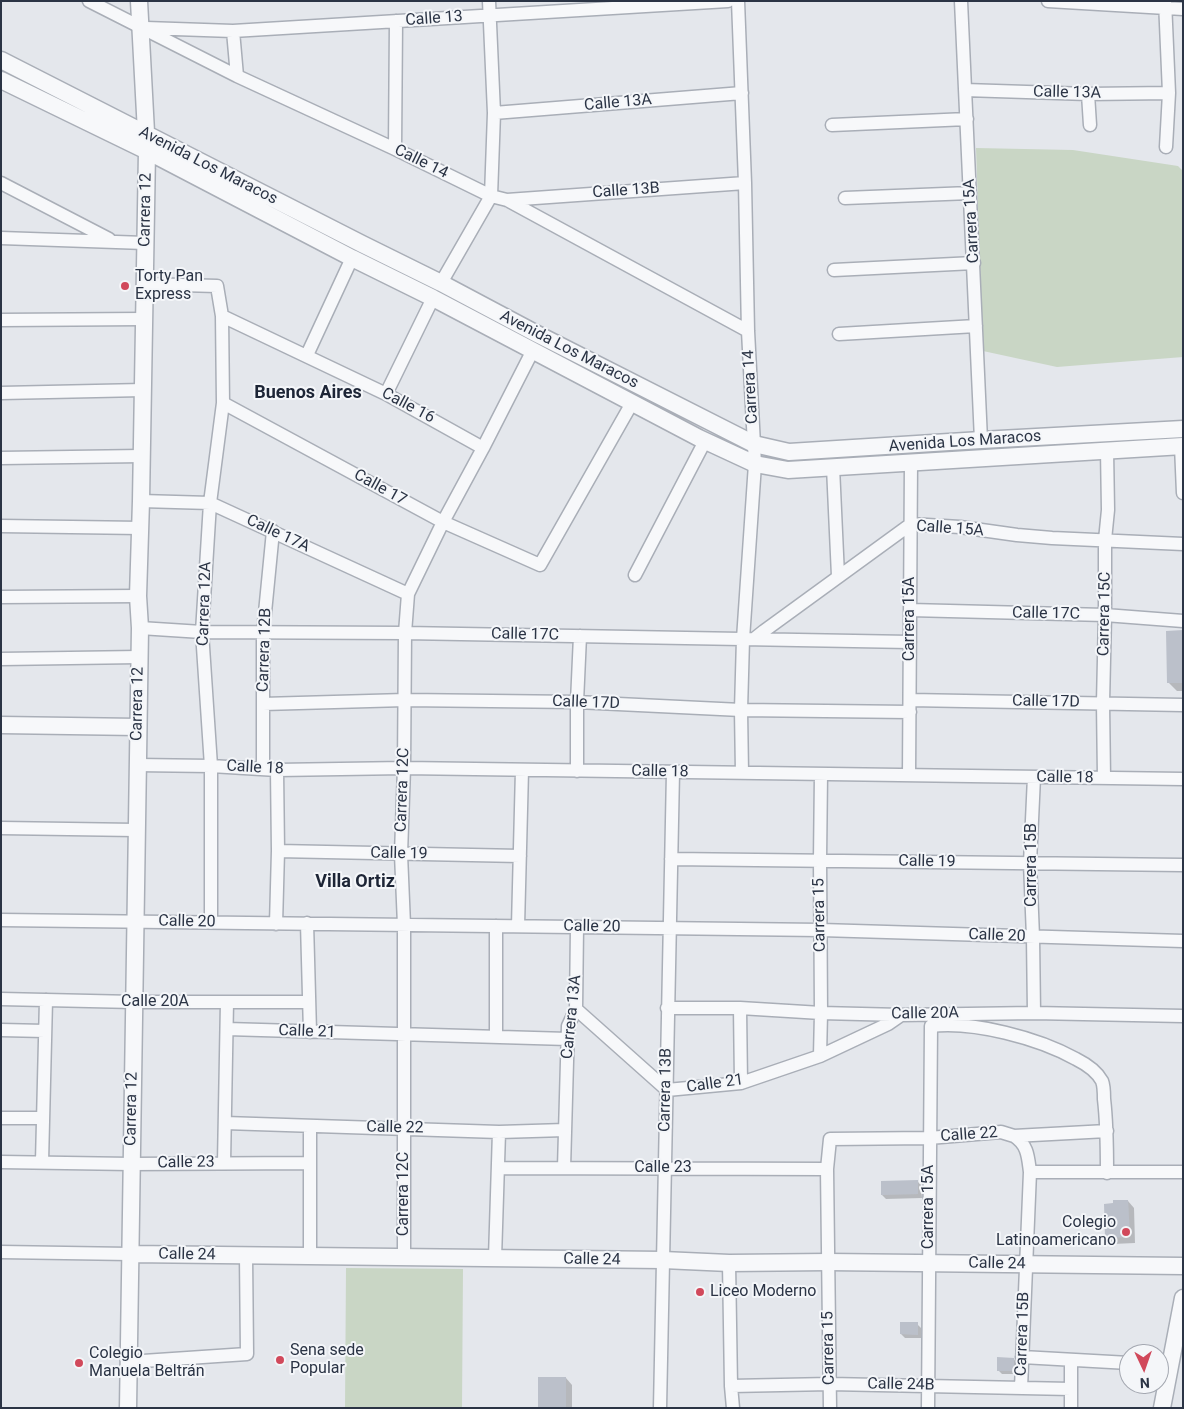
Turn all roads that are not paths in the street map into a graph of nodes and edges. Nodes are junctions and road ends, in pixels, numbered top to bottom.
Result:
1 (90, 1) edge
2 (139, 1) edge
3 (489, 1) edge
4 (728, 1) edge
5 (738, 1) edge
6 (961, 1) edge
7 (1048, 1) edge
8 (1165, 5) edge
9 (1183, 9) edge
10 (490, 15) junction
11 (396, 21) junction
12 (140, 28) junction
13 (233, 32) junction
14 (1, 60) edge
15 (237, 76) junction
16 (1, 80) edge
17 (965, 90) junction
18 (742, 93) junction
19 (1169, 93) junction
20 (1088, 94) junction
21 (494, 112) junction
22 (967, 119) junction
23 (832, 124) dead end
24 (1090, 125) dead end
25 (146, 134) junction
26 (1166, 147) dead end
27 (395, 149) junction
28 (147, 151) junction
29 (745, 183) junction
30 (1, 184) edge
31 (970, 192) junction
32 (491, 196) junction
33 (845, 198) dead end
34 (507, 200) junction
35 (1, 238) edge
36 (113, 241) junction
37 (146, 242) junction
38 (352, 258) junction
39 (974, 263) junction
40 (834, 270) dead end
41 (441, 283) junction
42 (145, 284) junction
43 (433, 298) junction
44 (222, 316) junction
45 (1, 320) edge
46 (144, 320) junction
47 (976, 326) junction
48 (748, 331) junction
49 (838, 334) dead end
50 (532, 352) junction
51 (307, 356) junction
52 (143, 390) junction
53 (1, 393) edge
54 (386, 394) junction
55 (223, 403) junction
56 (632, 403) junction
57 (1183, 429) edge
58 (981, 440) junction
59 (705, 441) junction
60 (754, 444) junction
61 (1182, 446) edge
62 (484, 448) junction
63 (1106, 450) junction
64 (142, 456) junction
65 (1, 458) edge
66 (911, 462) junction
67 (755, 464) junction
68 (833, 467) junction
69 (1183, 493) edge
70 (142, 501) junction
71 (210, 503) junction
72 (443, 522) junction
73 (911, 524) junction
74 (1, 526) edge
75 (141, 528) junction
76 (273, 531) junction
77 (1105, 540) junction
78 (1183, 544) edge
79 (635, 575) dead end
80 (838, 576) junction
81 (408, 594) junction
82 (138, 596) junction
83 (1, 597) edge
84 (910, 610) junction
85 (1105, 615) junction
86 (1183, 621) edge
87 (140, 628) junction
88 (202, 632) junction
89 (264, 633) junction
90 (405, 633) junction
91 (580, 636) junction
92 (749, 639) junction
93 (910, 642) junction
94 (139, 657) junction
95 (1, 659) edge
96 (405, 700) junction
97 (577, 702) junction
98 (1103, 703) junction
99 (263, 704) junction
100 (1183, 705) edge
101 (910, 706) junction
102 (741, 710) junction
103 (1, 726) edge
104 (138, 727) junction
105 (137, 765) junction
106 (211, 766) junction
107 (404, 768) junction
108 (263, 769) junction
109 (277, 770) junction
110 (522, 770) junction
111 (577, 771) junction
112 (673, 772) junction
113 (742, 773) junction
114 (821, 774) junction
115 (909, 775) junction
116 (1034, 777) junction
117 (1104, 778) junction
118 (1183, 779) edge
119 (1, 828) edge
120 (136, 830) junction
121 (278, 851) junction
122 (401, 854) junction
123 (520, 856) junction
124 (671, 859) junction
125 (820, 860) junction
126 (1030, 863) junction
127 (1183, 865) edge
128 (1, 920) edge
129 (135, 921) junction
130 (211, 922) junction
131 (276, 924) junction
132 (307, 924) junction
133 (404, 925) junction
134 (496, 926) junction
135 (518, 926) junction
136 (577, 927) junction
137 (670, 928) junction
138 (821, 930) junction
139 (1033, 937) junction
140 (1183, 941) edge
141 (1, 999) edge
142 (46, 1000) junction
143 (134, 1002) junction
144 (227, 1002) junction
145 (309, 1002) junction
146 (667, 1008) junction
147 (740, 1008) junction
148 (576, 1009) junction
149 (822, 1013) junction
150 (1034, 1013) junction
151 (916, 1014) junction
152 (901, 1015) junction
153 (1183, 1016) edge
154 (931, 1026) junction
155 (227, 1029) junction
156 (1, 1030) edge
157 (45, 1031) junction
158 (310, 1032) junction
159 (404, 1034) junction
160 (496, 1036) junction
161 (568, 1039) junction
162 (820, 1056) junction
163 (741, 1083) junction
164 (667, 1090) junction
165 (1, 1118) edge
166 (43, 1118) junction
167 (225, 1123) junction
168 (310, 1126) junction
169 (404, 1128) junction
170 (565, 1130) junction
171 (1107, 1131) junction
172 (499, 1132) junction
173 (1014, 1136) junction
174 (929, 1138) junction
175 (830, 1139) joint
176 (1, 1162) edge
177 (42, 1162) junction
178 (224, 1163) junction
179 (310, 1163) junction
180 (131, 1164) junction
181 (499, 1168) junction
182 (564, 1168) junction
183 (665, 1168) junction
184 (827, 1169) junction
185 (1030, 1172) junction
186 (1107, 1172) junction
187 (1183, 1172) edge
188 (1, 1252) edge
189 (130, 1254) junction
190 (246, 1256) junction
191 (310, 1256) junction
192 (404, 1257) junction
193 (495, 1258) junction
194 (663, 1260) junction
195 (828, 1262) junction
196 (729, 1263) junction
197 (929, 1264) junction
198 (1026, 1264) junction
199 (1183, 1266) edge
200 (1183, 1298) edge
201 (1169, 1347) edge
202 (1022, 1357) junction
203 (1071, 1360) junction
204 (128, 1362) junction
205 (1119, 1362) edge
206 (830, 1384) junction
207 (731, 1386) junction
208 (928, 1386) junction
209 (1021, 1388) junction
210 (1071, 1389) junction
211 (1163, 1394) edge
212 (128, 1408) edge
213 (660, 1408) edge
214 (733, 1408) edge
215 (830, 1408) edge
216 (928, 1408) edge
217 (1071, 1408) edge
218 (1162, 1408) edge

1 - 12 street, Calle 14
2 - 12 street, Carrera 12
3 - 10 street
4 - 10 street, Calle 13
5 - 18 street, Carrera 14
6 - 17 street, Carrera 15A
7 - 8 street
8 - 9 street
8 - 19 street
10 - 11 street, Calle 13
10 - 21 street
11 - 13 street, Calle 13
11 - 27 street
12 - 13 street, Calle 13
12 - 15 street, Calle 14
12 - 25 street, Carrera 12
13 - 15 street
14 - 25 street, Avenida Los Maracos
15 - 27 street, Calle 14
16 - 28 street, Avenida Los Maracos
17 - 20 street, Calle 13A
17 - 22 street, Carrera 15A
18 - 21 street, Calle 13A
18 - 29 street, Carrera 14
19 - 20 street, Calle 13A
19 - 26 street
20 - 24 street
21 - 32 street
22 - 23 street
22 - 31 street, Carrera 15A
25 - 28 street, Carrera 12
25 - 41 street, Avenida Los Maracos
27 - 32 street, Calle 14
28 - 37 street, Carrera 12
28 - 38 street, Avenida Los Maracos
29 - 34 street, Calle 13B
29 - 48 street, Carrera 14
30 - 36 street
31 - 33 street
31 - 39 street, Carrera 15A
32 - 34 street, Calle 14
32 - 41 street
34 - 48 street, Calle 14
35 - 36 street
36 - 37 street
37 - 42 street, Carrera 12
38 - 43 street, Avenida Los Maracos
38 - 51 street
39 - 40 street
39 - 47 street, Carrera 15A
41 - 60 street, Avenida Los Maracos
42 - 44 street, Carrera 12A
42 - 46 street, Carrera 12
43 - 50 street, Avenida Los Maracos
43 - 54 street
44 - 51 street, Calle 16
44 - 55 street, Carrera 12A
45 - 46 street
46 - 52 street, Carrera 12
47 - 49 street
47 - 58 street, Carrera 15A
48 - 60 street, Carrera 14
50 - 56 street, Avenida Los Maracos
50 - 62 street, Carrera 12C
51 - 54 street, Calle 16
52 - 53 street
52 - 64 street, Carrera 12
54 - 62 street, Calle 16
55 - 71 street, Carrera 12A
55 - 72 street, Calle 17
56 - 59 street, Avenida Los Maracos
56 - 72 street, Calle 17
57 - 58 street, Avenida Los Maracos
58 - 60 street, Avenida Los Maracos
59 - 67 street, Avenida Los Maracos
59 - 79 street
60 - 67 street, Carrera 14
61 - 63 street, Avenida Los Maracos
61 - 69 street
62 - 72 street, Carrera 12C
63 - 66 street, Avenida Los Maracos
63 - 77 street, Carrera 15C
64 - 65 street
64 - 70 street, Carrera 12
66 - 68 street, Avenida Los Maracos
66 - 73 street, Carrera 15A
67 - 68 street, Avenida Los Maracos
67 - 92 street, Carrera 14
68 - 80 street
70 - 71 street, Calle 17A
70 - 75 street, Carrera 12
71 - 76 street, Calle 17A
71 - 88 street, Carrera 12A
72 - 81 street, Carrera 12C
73 - 77 street, Calle 15A
73 - 80 street, Calle 15A
73 - 84 street, Carrera 15A
74 - 75 street
75 - 82 street, Carrera 12
76 - 81 street, Calle 17A
76 - 89 street, Carrera 12B
77 - 78 street, Calle 15A
77 - 85 street, Carrera 15C
80 - 92 street, Calle 15A
81 - 90 street, Carrera 12C
82 - 83 street
82 - 87 street, Carrera 12
84 - 85 street, Calle 17C
84 - 93 street, Carrera 15A
85 - 86 street, Calle 17C
85 - 98 street, Carrera 15C
87 - 88 street, Calle 17C
87 - 94 street, Carrera 12
88 - 89 street, Calle 17C
88 - 106 street, Carrera 12A
89 - 90 street, Calle 17C
89 - 99 street, Carrera 12B
90 - 91 street, Calle 17C
90 - 96 street, Carrera 12C
91 - 92 street, Calle 17C
91 - 97 street
92 - 93 street, Calle 17C
92 - 102 street, Carrera 14
93 - 101 street, Carrera 15A
94 - 95 street
94 - 104 street, Carrera 12
96 - 97 street, Calle 17D
96 - 99 street, Calle 17D
96 - 107 street, Carrera 12C
97 - 102 street, Calle 17D
97 - 111 street
98 - 100 street, Calle 17D
98 - 101 street, Calle 17D
98 - 117 street, Carrera 15C
99 - 108 street, Carrera 12B
101 - 102 street, Calle 17D
101 - 115 street, Carrera 15A
102 - 113 street, Carrera 14
103 - 104 street
104 - 105 street, Carrera 12
105 - 106 street, Calle 18
105 - 120 street, Carrera 12
106 - 108 street, Calle 18
106 - 130 street, Carrera 12A
107 - 109 street, Calle 18
107 - 110 street, Calle 18
107 - 122 street, Carrera 12C
108 - 109 street, Calle 18
109 - 121 street
110 - 111 street, Calle 18
110 - 123 street
111 - 112 street, Calle 18
112 - 113 street, Calle 18
112 - 124 street, Carrera 13B
113 - 114 street, Calle 18
114 - 115 street, Calle 18
114 - 125 street, Carrera 15
115 - 116 street, Calle 18
116 - 117 street, Calle 18
116 - 126 street, Carrera 15B
117 - 118 street, Calle 18
119 - 120 street
120 - 129 street, Carrera 12
121 - 122 street, Calle 19
121 - 131 street
122 - 123 street, Calle 19
122 - 133 street, Carrera 12C
123 - 135 street
124 - 125 street, Calle 19
124 - 137 street, Carrera 13B
125 - 126 street, Calle 19
125 - 138 street, Carrera 15
126 - 127 street, Calle 19
126 - 139 street, Carrera 15B
128 - 129 street, Calle 20
129 - 130 street, Calle 20
129 - 143 street, Carrera 12
130 - 131 street, Calle 20
131 - 132 street, Calle 20
132 - 133 street, Calle 20
132 - 145 street
133 - 134 street, Calle 20
133 - 159 street, Carrera 12C
134 - 135 street, Calle 20
134 - 160 street
135 - 136 street, Calle 20
136 - 137 street, Calle 20
136 - 148 street, Carrera 13A
137 - 138 street, Calle 20
137 - 146 street, Carrera 13B
138 - 139 street, Calle 20
138 - 149 street, Carrera 15
139 - 140 street, Calle 20
139 - 150 street, Carrera 15B
141 - 142 street, Calle 20A
142 - 143 street, Calle 20A
142 - 157 street
143 - 144 street, Calle 20A
143 - 180 street, Carrera 12
144 - 145 street, Calle 20A
144 - 155 street
145 - 158 street
146 - 147 street, Calle 20A
146 - 164 street, Carrera 13B
147 - 149 street, Calle 20A
147 - 163 street
148 - 161 street, Carrera 13A
148 - 164 street, Calle 21
149 - 152 street, Calle 20A
149 - 162 street, Carrera 15
150 - 151 street, Calle 20A
150 - 153 street, Calle 20A
151 - 152 street, Calle 20A
151 - 154 street
152 - 162 street, Calle 21
154 - 171 street
154 - 174 street, Carrera 15A
155 - 158 street, Calle 21
155 - 167 street
156 - 157 street
157 - 166 street
158 - 159 street, Calle 21
159 - 160 street, Calle 21
159 - 169 street, Carrera 12C
160 - 161 street, Calle 21
161 - 170 street, Carrera 13A
162 - 163 street, Calle 21
163 - 164 street, Calle 21
164 - 183 street, Carrera 13B
165 - 166 street
166 - 177 street
167 - 168 street, Calle 22
167 - 178 street
168 - 169 street, Calle 22
168 - 179 street
169 - 172 street, Calle 22
169 - 192 street, Carrera 12C
170 - 172 street, Calle 22
170 - 182 street, Carrera 13A
171 - 173 street, Calle 22
171 - 186 street
172 - 181 street
173 - 174 street, Calle 22
173 - 185 street, Carrera 15B
174 - 175 street, Calle 22
174 - 197 street, Carrera 15A
175 - 184 street, Carrera 15
176 - 177 street, Calle 23
177 - 180 street, Calle 23
178 - 179 street, Calle 23
178 - 180 street, Calle 23
179 - 191 street
180 - 189 street, Carrera 12
181 - 182 street, Calle 23
181 - 193 street
182 - 183 street, Calle 23
183 - 184 street, Calle 23
183 - 194 street, Carrera 13B
184 - 195 street, Carrera 15
185 - 186 street
185 - 198 street, Carrera 15B
186 - 187 street
188 - 189 street, Calle 24
189 - 190 street, Calle 24
189 - 204 street, Carrera 12
190 - 191 street, Calle 24
190 - 204 street
191 - 192 street, Calle 24
192 - 193 street, Calle 24
193 - 194 street, Calle 24
194 - 196 street, Calle 24
194 - 213 street, Carrera 13B
195 - 196 street, Calle 24
195 - 197 street, Calle 24
195 - 206 street, Carrera 15
196 - 207 street
197 - 198 street, Calle 24
197 - 208 street, Carrera 15A
198 - 199 street, Calle 24
198 - 202 street, Carrera 15B
200 - 201 street
202 - 203 street
202 - 209 street, Carrera 15B
203 - 205 street
203 - 210 street
204 - 212 street, Carrera 12
206 - 207 street, Calle 24B
206 - 208 street, Calle 24B
206 - 215 street, Carrera 15
207 - 214 street
208 - 209 street, Calle 24B
208 - 216 street, Carrera 15A
209 - 210 street, Calle 24B
210 - 217 street
211 - 218 street

